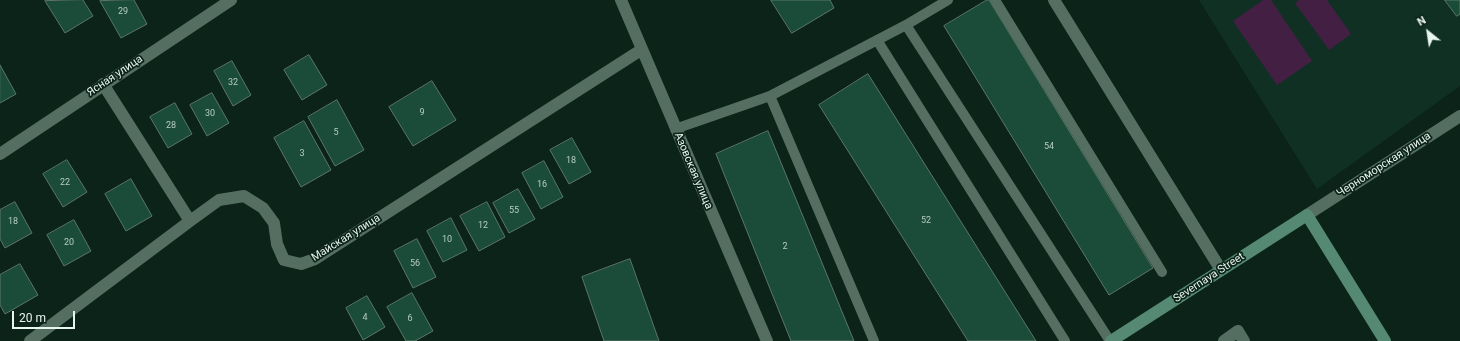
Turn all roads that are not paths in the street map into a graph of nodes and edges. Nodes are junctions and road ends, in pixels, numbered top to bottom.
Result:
1 (231, 0) edge
2 (621, 0) edge
3 (948, 0) edge
4 (995, 0) edge
5 (1054, 0) edge
6 (906, 25) junction
7 (877, 40) junction
8 (641, 50) junction
9 (103, 84) junction
10 (770, 96) junction
11 (1460, 116) edge
12 (675, 129) junction
13 (0, 154) edge
14 (1307, 214) junction
15 (190, 221) junction
16 (1221, 270) junction
17 (1162, 272) dead end
18 (1241, 336) edge
19 (30, 341) edge
20 (767, 341) edge
21 (874, 341) edge
22 (1065, 341) edge
23 (1110, 341) edge
24 (1224, 341) edge
25 (1385, 341) edge

1 - 9 street, Ясная улица
2 - 8 street, Азовская улица
3 - 6 lane
4 - 17 lane
5 - 16 street
6 - 7 lane
6 - 23 lane
7 - 10 lane
7 - 22 lane
8 - 12 street, Азовская улица
8 - 15 street, Майская улица
9 - 13 street, Ясная улица
9 - 15 street
10 - 12 lane
10 - 21 lane
11 - 14 street, Черноморская улица
12 - 20 street, Азовская улица
14 - 16 street, Severnaya Street
14 - 25 street
15 - 19 street
16 - 23 street, Severnaya Street
18 - 24 street

